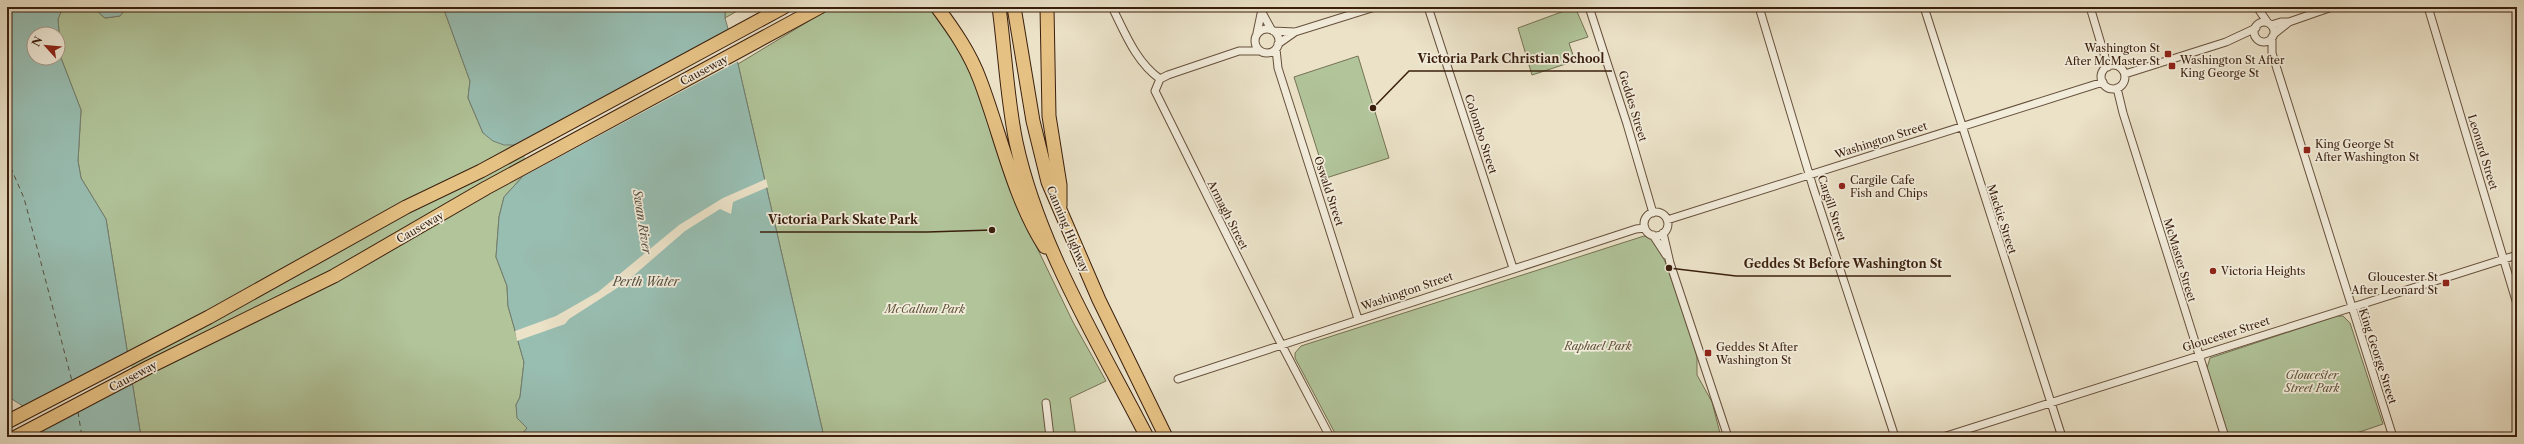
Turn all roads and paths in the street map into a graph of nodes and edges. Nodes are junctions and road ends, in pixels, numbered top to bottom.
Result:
1 (784, 7) edge
2 (820, 7) edge
3 (937, 7) edge
4 (999, 7) edge
5 (1014, 7) edge
6 (1048, 7) edge
7 (1112, 7) edge
8 (1376, 7) edge
9 (1428, 7) edge
10 (1589, 7) edge
11 (1759, 7) edge
12 (1924, 7) edge
13 (2090, 7) edge
14 (2257, 7) edge
15 (2332, 7) edge
16 (2428, 7) edge
17 (1260, 11) edge
18 (2289, 22) junction
19 (2270, 24) junction
20 (2256, 27) junction
21 (1272, 30) junction
22 (1295, 32) junction
23 (2273, 35) junction
24 (1256, 36) junction
25 (2241, 36) junction
26 (2260, 40) junction
27 (1277, 46) junction
28 (1239, 51) junction
29 (1263, 52) junction
30 (2272, 53) junction
31 (2108, 66) junction
32 (1278, 68) junction
33 (2125, 74) junction
34 (1160, 79) junction
35 (2102, 82) junction
36 (2117, 88) junction
37 (1961, 126) junction
38 (1810, 174) junction
39 (1653, 213) junction
40 (1060, 214) junction
41 (1667, 220) junction
42 (1645, 228) junction
43 (1664, 233) junction
44 (1653, 235) junction
45 (2517, 255) edge
46 (2503, 259) junction
47 (1670, 263) junction
48 (1060, 268) junction
49 (1513, 268) junction
50 (2517, 304) edge
51 (2350, 306) junction
52 (1358, 320) junction
53 (1281, 344) junction
54 (2198, 354) junction
55 (1178, 379) dead end
56 (2050, 402) junction
57 (1046, 403) dead end
58 (7, 422) edge
59 (16, 437) edge
60 (1050, 437) edge
61 (1147, 437) edge
62 (1166, 437) edge
63 (1330, 437) edge
64 (1728, 437) edge
65 (1895, 437) edge
66 (1943, 437) edge
67 (2062, 437) edge
68 (2225, 437) edge
69 (2393, 437) edge

1 - 58 highway, Causeway
2 - 59 highway, Causeway
3 - 48 highway
4 - 48 highway, Canning Highway
5 - 40 highway, Canning Highway
6 - 40 highway
7 - 34 street
8 - 22 street
9 - 49 street, Colombo Street
10 - 39 street, Geddes Street
11 - 38 street, Cargill Street
12 - 37 street, Mackie Street
13 - 31 street
14 - 19 street
14 - 20 street
15 - 18 street
16 - 46 street, Leonard Street
17 - 21 street
17 - 24 street
18 - 19 street
18 - 23 street
19 - 20 street
19 - 23 street, King George Street
20 - 25 street
20 - 26 street
21 - 22 street
21 - 24 street
21 - 27 street
22 - 27 street
23 - 26 street
23 - 30 street, King George Street
24 - 28 street
24 - 29 street
25 - 26 street
25 - 33 street
26 - 30 street, King George Street
27 - 29 street
27 - 32 street, Oswald Street
28 - 29 street
28 - 34 street
29 - 32 street, Oswald Street
30 - 51 street, King George Street
31 - 33 street
31 - 35 street
32 - 52 street, Oswald Street
33 - 36 street
34 - 53 street, Armagh Street
35 - 36 street
35 - 37 street, Washington Street
36 - 54 street, McMaster Street
37 - 38 street, Washington Street
37 - 56 street, Mackie Street
38 - 41 street, Washington Street
38 - 65 street, Cargill Street
39 - 41 street
39 - 42 street
40 - 62 highway, Canning Highway
41 - 43 street
42 - 44 street
42 - 49 street, Washington Street
43 - 44 street
43 - 47 street
44 - 47 street
45 - 46 street, Gloucester Street
46 - 50 street, Leonard Street
46 - 51 street, Gloucester Street
47 - 64 street
48 - 61 highway, Canning Highway
49 - 52 street, Washington Street
51 - 54 street, Gloucester Street
51 - 69 street, King George Street
52 - 53 street, Washington Street
53 - 55 street, Washington Street
53 - 63 street, Armagh Street
54 - 56 street, Gloucester Street
54 - 68 street, McMaster Street
56 - 66 street, Gloucester Street
56 - 67 street, Mackie Street
57 - 60 street

